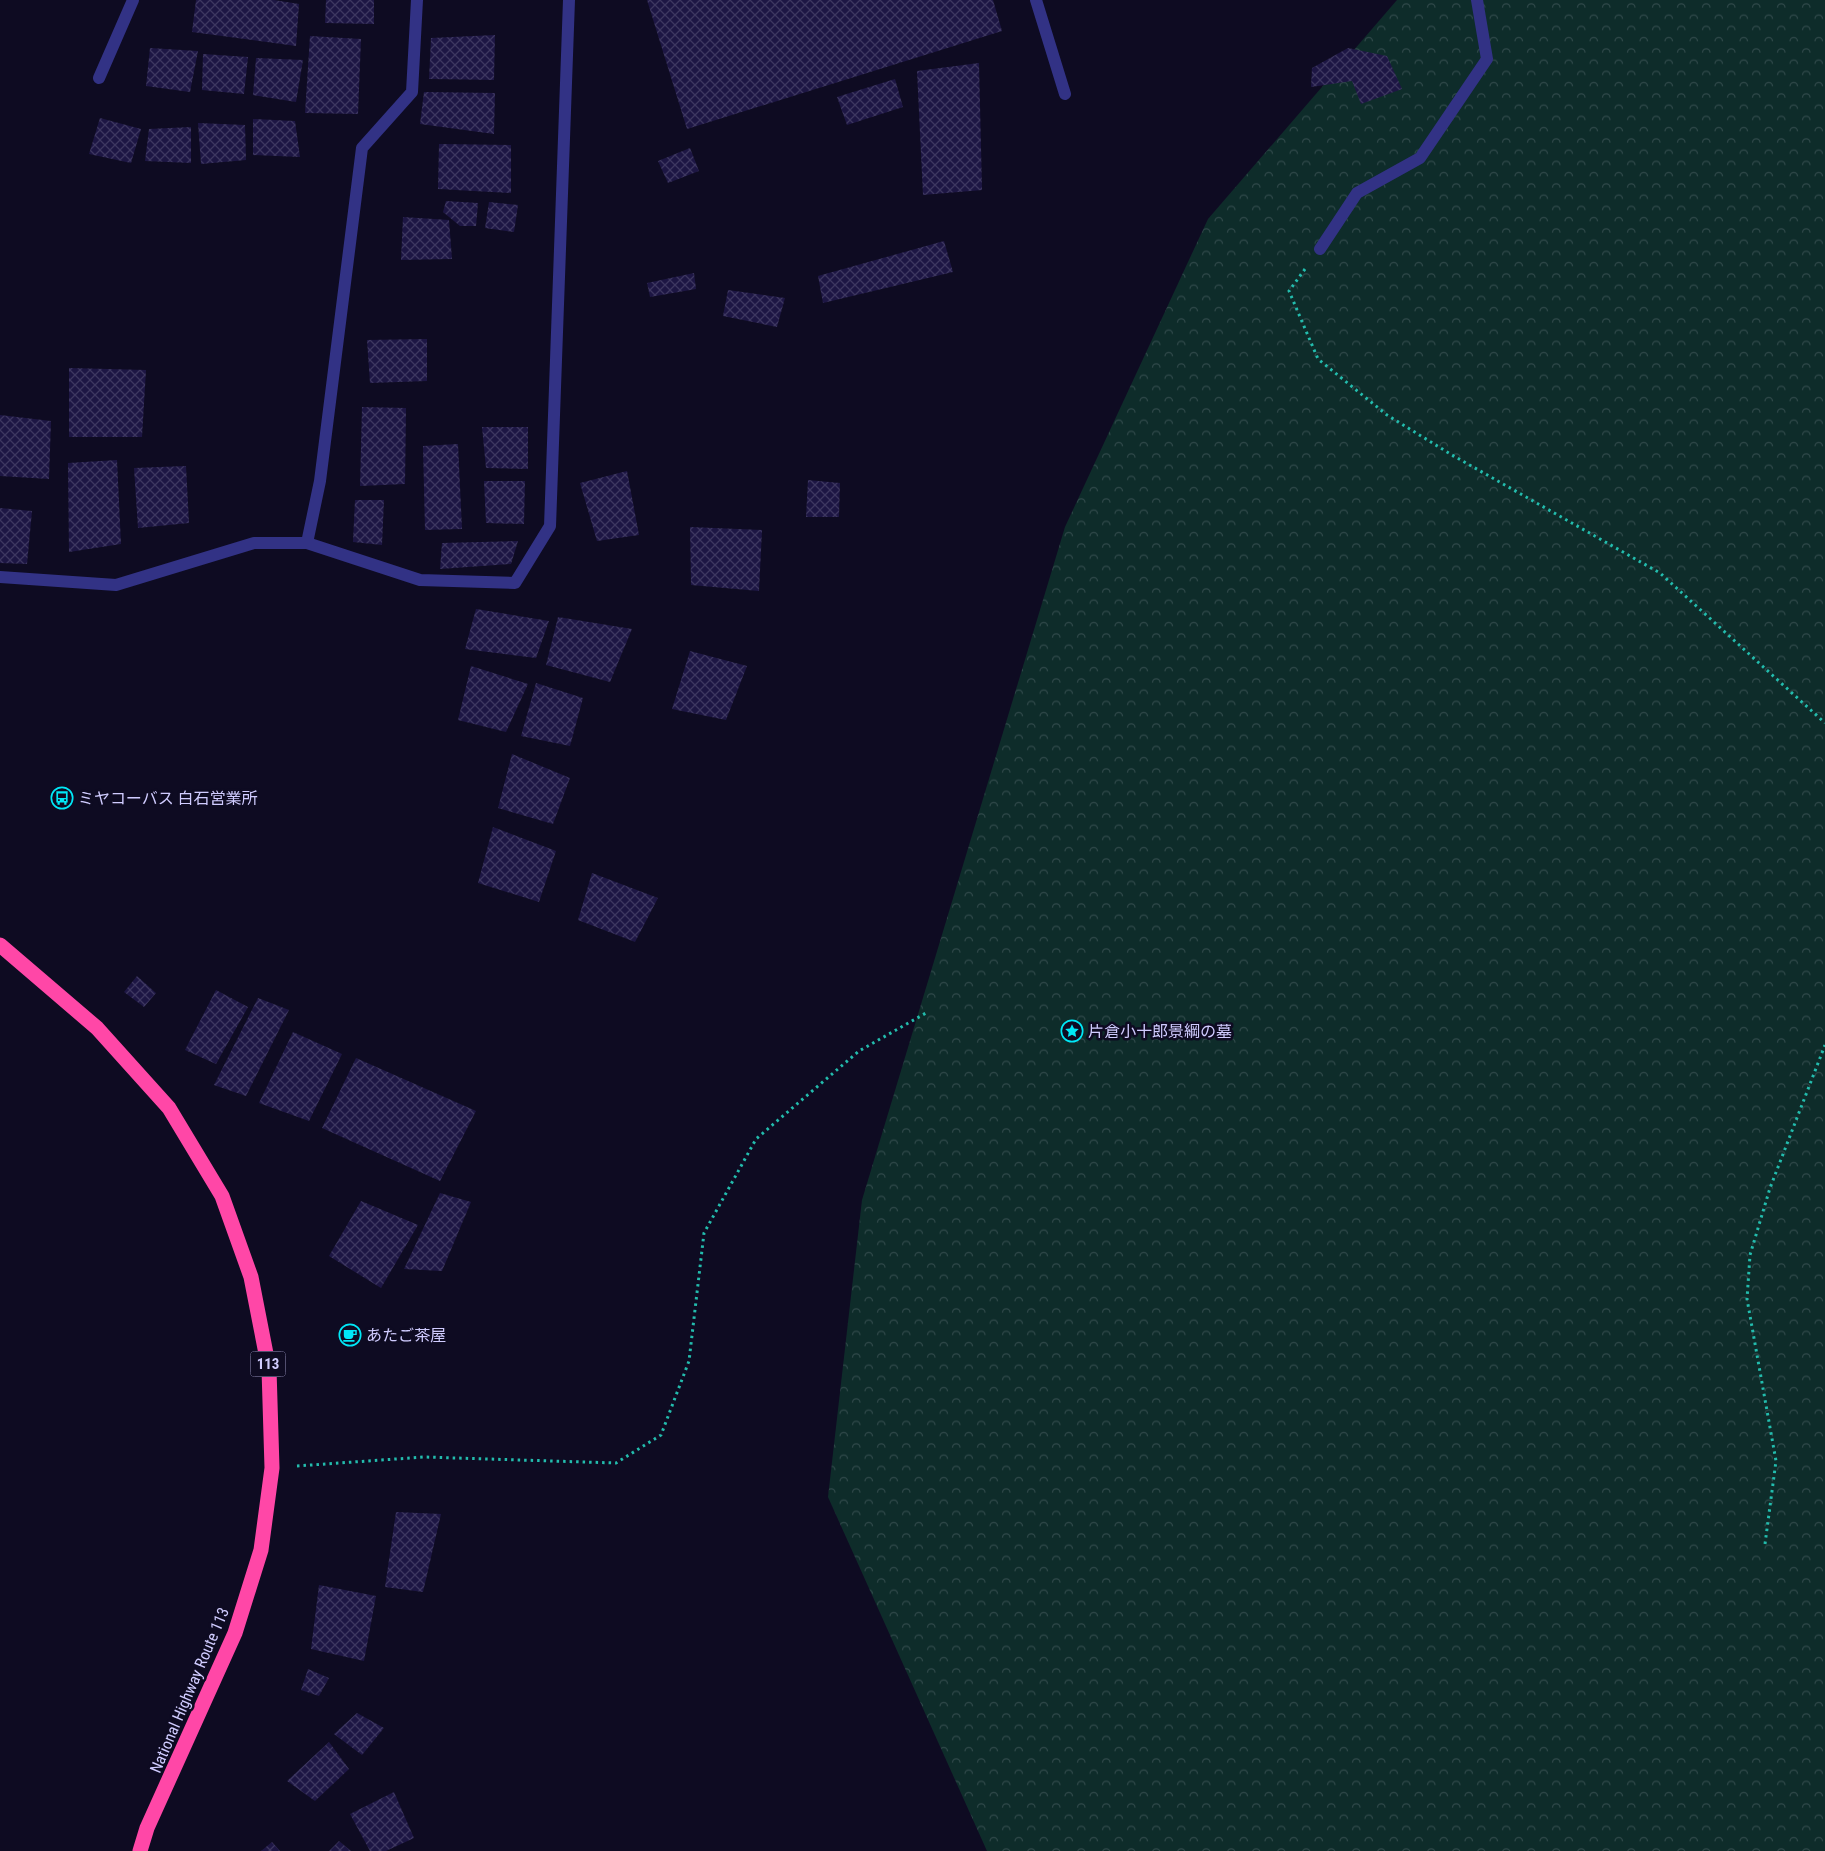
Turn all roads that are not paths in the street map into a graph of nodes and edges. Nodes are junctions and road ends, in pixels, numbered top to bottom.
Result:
1 (133, 0) edge
2 (417, 0) edge
3 (570, 0) edge
4 (1036, 0) edge
5 (1477, 0) edge
6 (99, 78) dead end
7 (1065, 94) dead end
8 (1320, 249) road end
9 (307, 543) junction
10 (0, 577) edge
11 (0, 945) edge
12 (140, 1851) edge

1 - 6 street
2 - 9 street
3 - 9 street
4 - 7 street
5 - 8 street
9 - 10 street
11 - 12 highway, National Highway Route 113 / 113

